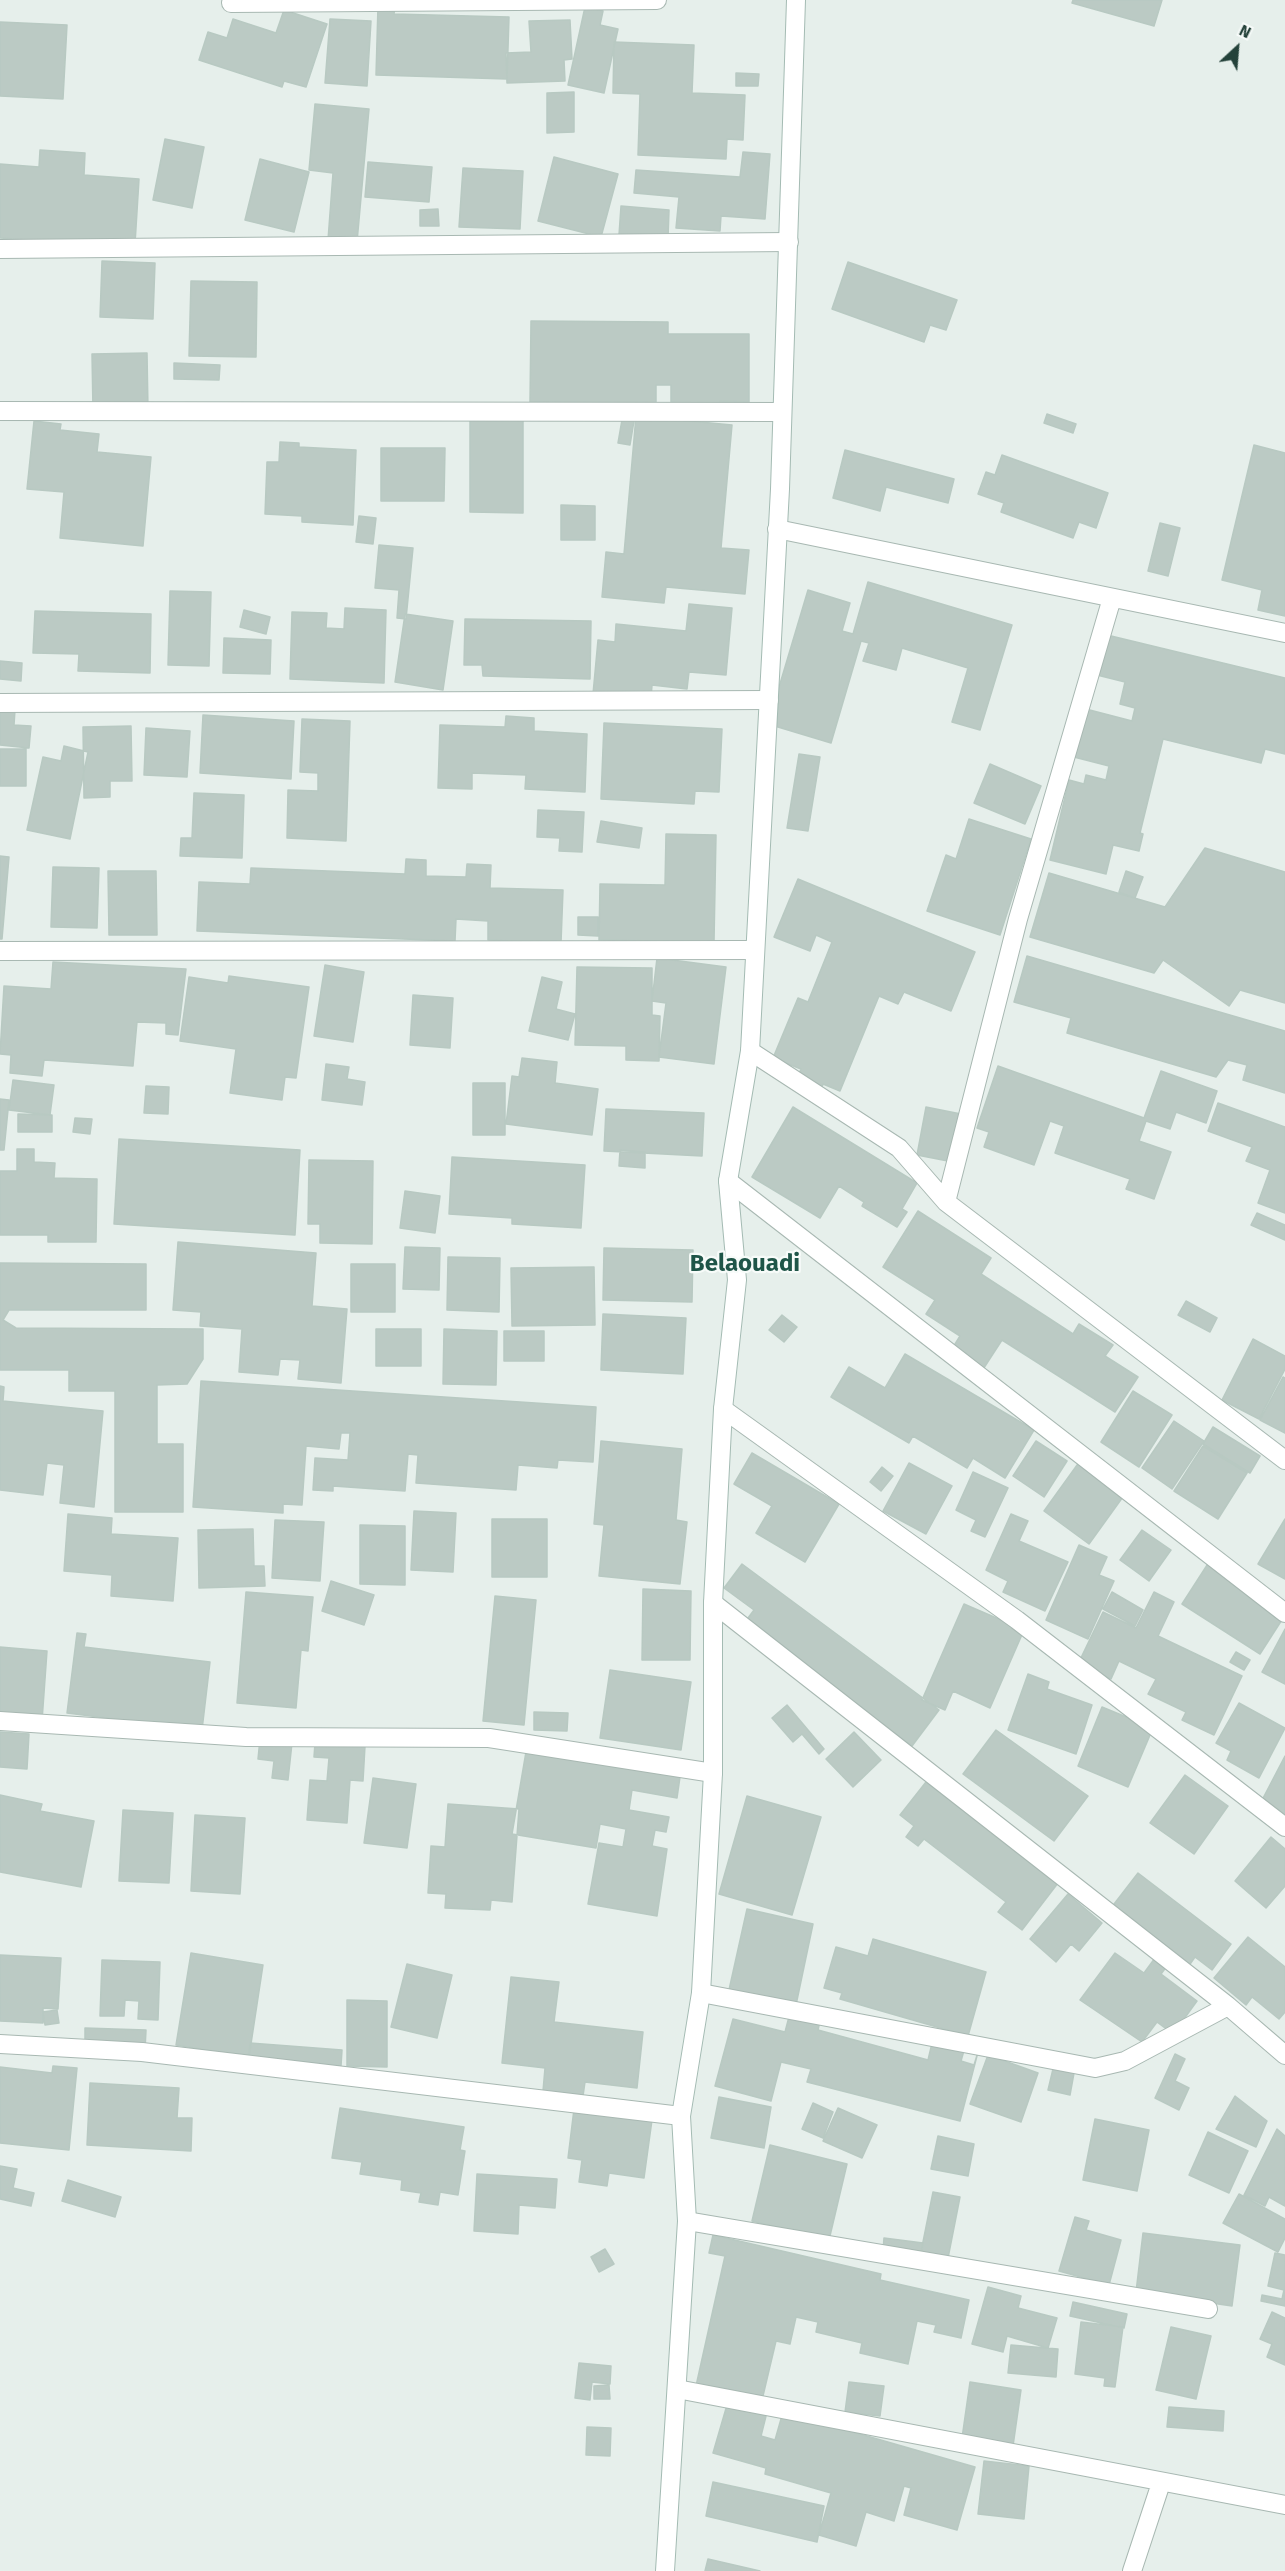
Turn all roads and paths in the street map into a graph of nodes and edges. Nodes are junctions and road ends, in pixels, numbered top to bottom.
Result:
1 (657, 0) edge
2 (796, 0) edge
3 (231, 3) dead end
4 (789, 242) junction
5 (0, 249) edge
6 (0, 411) edge
7 (783, 412) junction
8 (777, 529) junction
9 (1112, 597) junction
10 (1285, 633) edge
11 (768, 700) junction
12 (0, 703) edge
13 (755, 950) junction
14 (0, 951) edge
15 (750, 1051) junction
16 (728, 1181) junction
17 (946, 1202) junction
18 (723, 1408) junction
19 (1285, 1460) edge
20 (713, 1603) junction
21 (1285, 1613) edge
22 (0, 1721) edge
23 (713, 1773) junction
24 (1285, 1827) edge
25 (701, 1993) junction
26 (1228, 2006) junction
27 (0, 2044) edge
28 (1285, 2055) edge
29 (681, 2116) junction
30 (687, 2222) junction
31 (1208, 2309) dead end
32 (677, 2389) junction
33 (1161, 2483) junction
34 (1285, 2505) edge
35 (665, 2571) edge
36 (1132, 2571) edge

1 - 3 street
2 - 4 street
4 - 5 street
4 - 7 street
6 - 7 street
7 - 8 street
8 - 9 street
8 - 11 street
9 - 10 street
9 - 17 street
11 - 12 street
11 - 13 street
13 - 14 street
13 - 15 street
15 - 16 street
15 - 17 street
16 - 18 street
16 - 21 street
17 - 19 street
18 - 20 street
18 - 24 street
20 - 23 street
20 - 26 street
22 - 23 street
23 - 25 street
25 - 26 street
25 - 29 street
26 - 28 street
27 - 29 street
29 - 30 street
30 - 31 street
30 - 32 street
32 - 33 street
32 - 35 street
33 - 34 street
33 - 36 street

